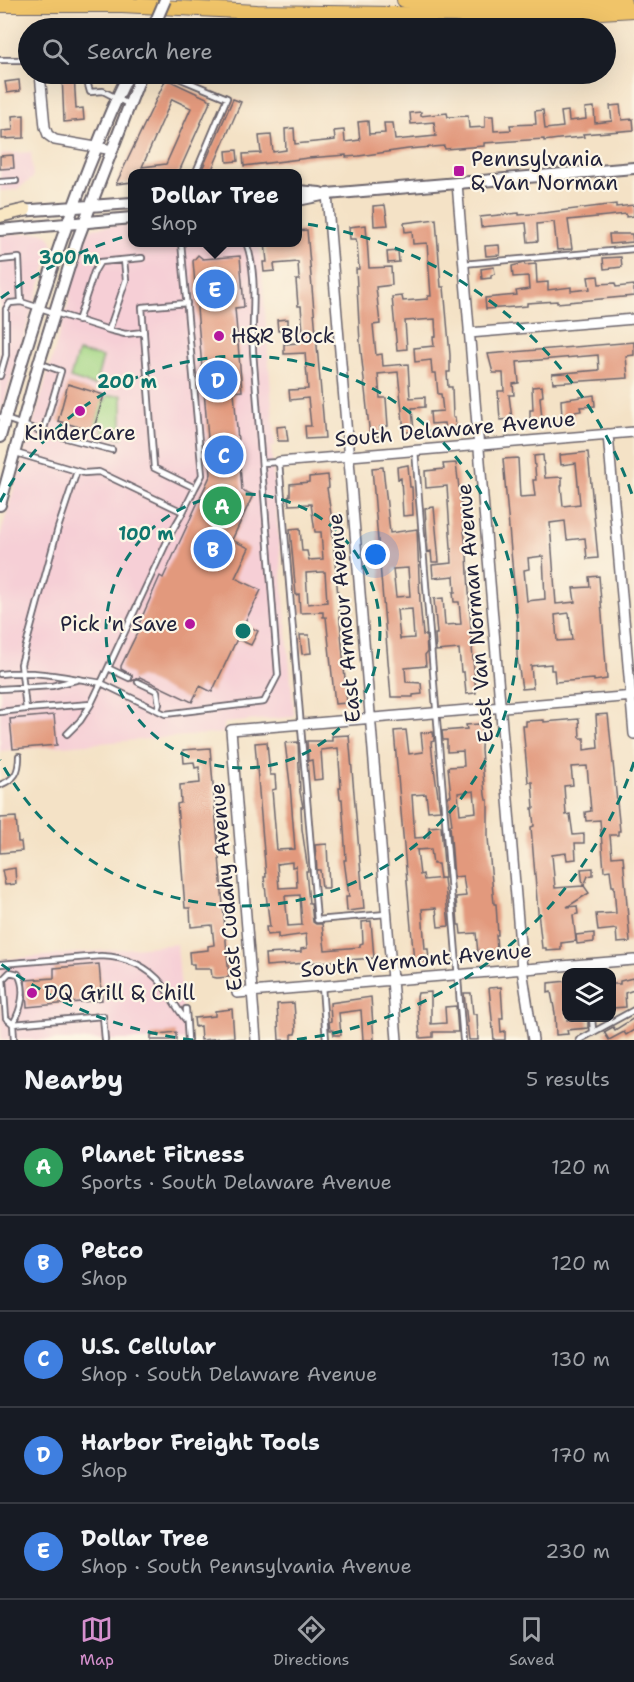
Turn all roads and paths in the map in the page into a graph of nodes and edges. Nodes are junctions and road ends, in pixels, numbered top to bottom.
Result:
1 (165, 0) edge
2 (404, 0) edge
3 (634, 2) edge
4 (0, 5) edge
5 (634, 10) edge
6 (157, 18) edge
7 (0, 60) edge
8 (18, 60) edge
9 (41, 84) edge
10 (88, 84) edge
11 (124, 84) edge
12 (138, 84) edge
13 (193, 84) edge
14 (116, 98) junction
15 (130, 104) junction
16 (97, 148) junction
17 (113, 150) junction
18 (634, 168) edge
19 (197, 169) edge
20 (16, 181) dead end
21 (0, 182) edge
22 (457, 183) junction
23 (302, 192) edge
24 (327, 194) junction
25 (302, 199) edge
26 (128, 203) edge
27 (91, 206) junction
28 (73, 207) junction
29 (25, 210) junction
30 (0, 212) edge
31 (0, 216) edge
32 (128, 218) edge
33 (84, 223) junction
34 (67, 224) junction
35 (0, 230) edge
36 (181, 247) edge
37 (248, 247) edge
38 (634, 249) edge
39 (142, 258) dead end
40 (0, 260) edge
41 (124, 260) junction
42 (464, 264) junction
43 (21, 302) junction
44 (187, 303) junction
45 (38, 309) junction
46 (54, 314) junction
47 (634, 319) edge
48 (78, 321) junction
49 (109, 330) junction
50 (144, 332) junction
51 (469, 333) junction
52 (39, 363) junction
53 (0, 376) edge
54 (3, 418) edge
55 (22, 424) junction
56 (43, 432) junction
57 (634, 432) edge
58 (608, 434) junction
59 (0, 437) edge
60 (479, 445) junction
61 (112, 450) dead end
62 (415, 450) junction
63 (14, 452) junction
64 (348, 456) junction
65 (279, 462) junction
66 (262, 463) junction
67 (77, 471) junction
68 (195, 488) junction
69 (0, 506) edge
70 (183, 512) junction
71 (108, 668) junction
72 (22, 671) junction
73 (0, 674) edge
74 (129, 678) dead end
75 (78, 679) junction
76 (101, 682) junction
77 (138, 682) dead end
78 (23, 687) junction
79 (0, 689) edge
80 (632, 696) edge
81 (91, 704) junction
82 (501, 708) junction
83 (26, 709) junction
84 (157, 710) junction
85 (0, 712) edge
86 (437, 713) junction
87 (370, 718) junction
88 (300, 724) junction
89 (68, 734) dead end
90 (634, 734) edge
91 (19, 756) dead end
92 (0, 785) edge
93 (386, 914) junction
94 (634, 960) edge
95 (0, 964) edge
96 (562, 968) edge
97 (587, 968) edge
98 (522, 969) junction
99 (457, 975) junction
100 (392, 980) junction
101 (322, 986) junction
102 (252, 992) junction
103 (237, 993) dead end
104 (186, 1009) dead end
105 (634, 1010) edge
106 (186, 1020) junction
107 (592, 1022) edge
108 (13, 1024) junction
109 (593, 1031) junction
110 (14, 1040) edge
111 (105, 1040) edge
112 (188, 1040) edge
113 (256, 1040) edge
114 (326, 1040) edge
115 (397, 1040) edge
116 (463, 1040) edge
117 (533, 1040) edge
118 (579, 1040) edge

1 - 6 street, bridge
2 - 3 main road
4 - 5 main road
7 - 8 lane
9 - 16 street
10 - 14 lane
11 - 14 street
12 - 15 street
13 - 19 lane
14 - 15 lane
14 - 16 street
15 - 17 street
16 - 17 street
16 - 28 street
17 - 27 street
18 - 22 street
20 - 21 lane
22 - 24 street
22 - 42 street, East Van Norman Avenue
23 - 24 street
24 - 25 street
24 - 64 street, East Armour Avenue
26 - 27 street
27 - 28 street
27 - 33 street
28 - 29 street
28 - 34 street
29 - 30 street
29 - 31 main road
32 - 33 street
33 - 34 street
33 - 46 street
34 - 35 street
34 - 45 street
36 - 44 lane
37 - 66 lane
38 - 42 lane
39 - 41 lane
40 - 43 lane
41 - 48 lane
41 - 49 lane
42 - 51 street, East Van Norman Avenue
43 - 45 lane
43 - 53 lane
44 - 50 lane
44 - 68 lane
45 - 46 lane
45 - 54 street
46 - 48 lane
46 - 52 street
47 - 51 street
48 - 49 lane
49 - 50 lane
50 - 68 lane
51 - 60 street, East Van Norman Avenue
52 - 55 street
52 - 56 lane
54 - 55 lane
54 - 59 street
55 - 56 lane
55 - 63 street
56 - 61 lane
57 - 58 street, South Delaware Avenue
58 - 60 street, South Delaware Avenue
58 - 80 street
60 - 62 street, South Delaware Avenue
60 - 82 street, East Van Norman Avenue
62 - 64 street, South Delaware Avenue
62 - 86 lane
63 - 67 lane
63 - 69 street
64 - 65 street, South Delaware Avenue
64 - 87 street, East Armour Avenue
65 - 66 lane
65 - 88 lane
66 - 84 lane
67 - 70 lane
67 - 72 lane
68 - 70 lane
70 - 71 lane
71 - 74 lane
71 - 76 lane
72 - 73 lane
72 - 75 lane
72 - 78 lane
75 - 76 lane
75 - 78 lane
76 - 81 lane
76 - 84 lane
77 - 84 lane
78 - 79 lane
78 - 83 lane
80 - 82 street
80 - 90 street
81 - 83 lane
81 - 89 lane
82 - 86 street
82 - 98 street, East Van Norman Avenue
83 - 85 lane
86 - 87 street
86 - 99 lane
87 - 88 street
87 - 93 street, East Armour Avenue
88 - 93 lane
88 - 102 street, East Cudahy Avenue
91 - 92 lane
93 - 100 street, East Armour Avenue
94 - 97 street, South Vermont Avenue
95 - 106 lane
96 - 98 street, South Vermont Avenue
98 - 99 street, South Vermont Avenue
98 - 117 street, East Van Norman Avenue
99 - 100 street, South Vermont Avenue
99 - 116 lane
100 - 101 street, South Vermont Avenue
100 - 115 street, East Armour Avenue
101 - 102 street, South Vermont Avenue
101 - 114 lane
102 - 103 street, South Vermont Avenue
102 - 113 street, East Cudahy Avenue
104 - 106 lane
105 - 109 lane
106 - 112 lane
107 - 109 lane
108 - 108 lane
108 - 110 lane
108 - 111 lane
109 - 118 lane

